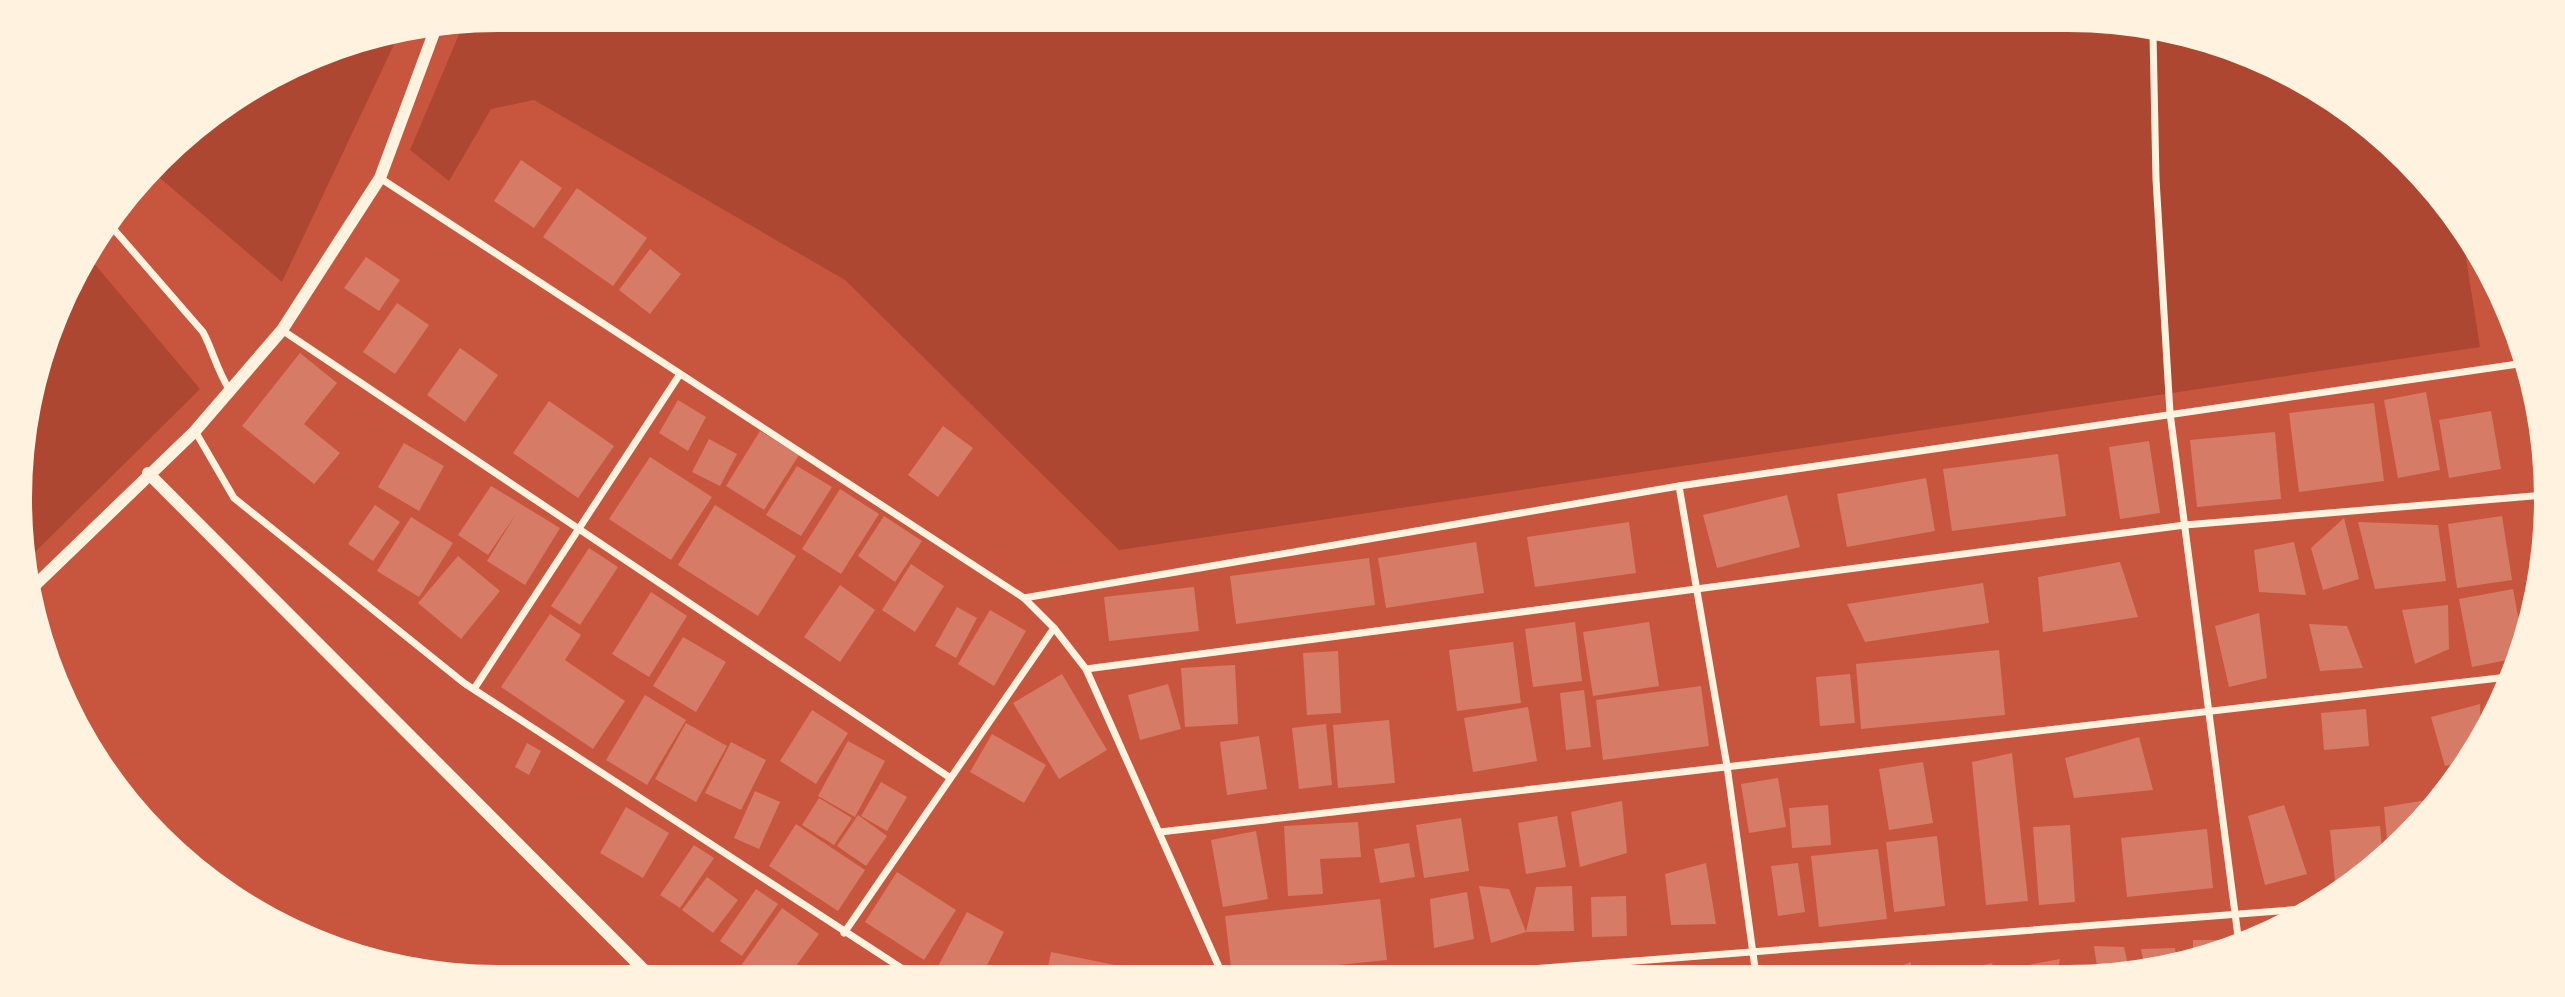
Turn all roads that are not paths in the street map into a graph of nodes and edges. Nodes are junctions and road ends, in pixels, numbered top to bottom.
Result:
1 (433, 36) edge
2 (2153, 39) edge
3 (380, 178) junction
4 (116, 231) edge
5 (282, 330) junction
6 (2514, 365) edge
7 (680, 374) junction
8 (229, 389) junction
9 (2170, 413) junction
10 (195, 431) junction
11 (148, 473) junction
12 (1679, 486) junction
13 (2534, 496) edge
14 (2185, 525) junction
15 (579, 529) junction
16 (39, 581) edge
17 (1697, 589) junction
18 (1024, 598) junction
19 (1054, 628) junction
20 (1086, 669) junction
21 (2497, 678) edge
22 (474, 689) junction
23 (2207, 711) junction
24 (1727, 766) junction
25 (949, 777) junction
26 (1160, 832) junction
27 (2286, 910) edge
28 (2235, 914) junction
29 (844, 933) junction
30 (2238, 933) edge
31 (1753, 952) junction
32 (639, 965) edge
33 (896, 965) edge
34 (1218, 965) edge
35 (1585, 965) edge
36 (1755, 965) edge

1 - 3 street
2 - 9 street
3 - 5 street
3 - 7 street
4 - 8 street
5 - 8 street
5 - 15 street
6 - 9 street
7 - 15 street
7 - 18 street
8 - 10 street
9 - 12 street
9 - 14 street
10 - 11 street
10 - 22 street
11 - 16 street
11 - 32 street
12 - 17 street
12 - 18 street
13 - 14 street
14 - 17 street
14 - 23 street
15 - 22 street
15 - 25 street
17 - 20 street
17 - 24 street
18 - 19 street
19 - 20 street
19 - 25 street
20 - 26 street
21 - 23 street
22 - 29 street
23 - 24 street
23 - 28 street
24 - 26 street
24 - 31 street
25 - 29 street
26 - 34 street
27 - 28 street
28 - 30 street
28 - 31 street
29 - 33 street
31 - 35 street
31 - 36 street

